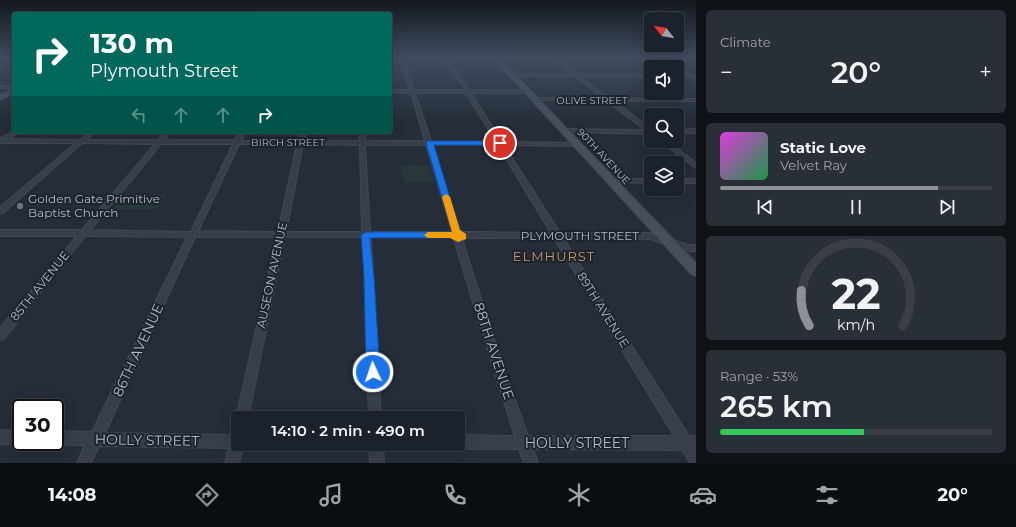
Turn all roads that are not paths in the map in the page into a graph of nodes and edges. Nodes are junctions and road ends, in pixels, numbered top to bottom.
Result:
1 (409, 79) edge
2 (460, 79) edge
3 (516, 79) edge
4 (580, 79) edge
5 (0, 87) edge
6 (12, 89) edge
7 (12, 90) edge
8 (392, 91) edge
9 (413, 91) junction
10 (468, 91) junction
11 (528, 92) junction
12 (0, 98) edge
13 (535, 99) junction
14 (608, 100) junction
15 (696, 100) edge
16 (644, 127) edge
17 (565, 131) junction
18 (696, 131) edge
19 (644, 132) edge
20 (684, 132) edge
21 (13, 134) edge
22 (90, 134) edge
23 (166, 134) edge
24 (241, 134) edge
25 (303, 134) edge
26 (362, 134) edge
27 (1, 141) edge
28 (82, 141) junction
29 (160, 141) junction
30 (238, 142) junction
31 (301, 142) junction
32 (363, 142) junction
33 (430, 143) junction
34 (500, 143) junction
35 (577, 144) junction
36 (672, 148) edge
37 (696, 166) edge
38 (612, 181) junction
39 (644, 181) edge
40 (684, 181) edge
41 (696, 181) edge
42 (0, 211) edge
43 (0, 233) edge
44 (84, 233) junction
45 (193, 234) junction
46 (281, 234) junction
47 (366, 235) junction
48 (457, 235) junction
49 (556, 236) junction
50 (669, 242) junction
51 (696, 248) edge
52 (696, 271) edge
53 (0, 336) edge
54 (243, 411) edge
55 (375, 411) edge
56 (0, 437) edge
57 (12, 438) edge
58 (64, 438) edge
59 (96, 439) junction
60 (231, 441) edge
61 (465, 442) edge
62 (524, 443) junction
63 (691, 443) edge
64 (235, 451) edge
65 (376, 451) edge
66 (696, 460) edge
67 (84, 463) edge
68 (232, 463) edge
69 (377, 463) edge
70 (531, 463) edge

1 - 9 street, 88TH AVENUE
2 - 10 street, 89TH AVENUE
3 - 11 main road, 90TH AVENUE
4 - 14 street
5 - 6 street
7 - 12 main road
8 - 9 street
9 - 10 street
9 - 33 street, 88TH AVENUE
10 - 11 street
10 - 34 street, 89TH AVENUE
11 - 13 main road, 90TH AVENUE
13 - 14 street, OLIVE STREET
13 - 17 main road, 90TH AVENUE
14 - 15 street, OLIVE STREET
14 - 16 street
17 - 19 street
17 - 35 main road, 90TH AVENUE
18 - 20 street
21 - 27 street
22 - 28 street
23 - 29 street, 85TH AVENUE
24 - 30 street, 86TH AVENUE
25 - 31 street, AUSEON AVENUE
26 - 32 street
27 - 28 street, BIRCH STREET
28 - 29 street, BIRCH STREET
28 - 42 street
29 - 30 street, BIRCH STREET
29 - 44 street, 85TH AVENUE
30 - 31 street, BIRCH STREET
30 - 45 street, 86TH AVENUE
31 - 32 street, BIRCH STREET
31 - 46 street, AUSEON AVENUE
32 - 33 street, BIRCH STREET
32 - 47 street
33 - 34 street, BIRCH STREET
33 - 48 street, 88TH AVENUE
34 - 35 street, BIRCH STREET
34 - 49 street, 89TH AVENUE
35 - 38 main road, 90TH AVENUE
36 - 37 street
38 - 39 street
38 - 50 main road, 90TH AVENUE
40 - 41 street
43 - 44 street, PLYMOUTH STREET
44 - 45 street, PLYMOUTH STREET
44 - 53 street, 85TH AVENUE
45 - 46 street, PLYMOUTH STREET
45 - 59 street, 86TH AVENUE
46 - 47 street, PLYMOUTH STREET
46 - 54 street, AUSEON AVENUE
47 - 48 street, PLYMOUTH STREET
47 - 55 street
48 - 49 street, PLYMOUTH STREET
48 - 62 street, 88TH AVENUE
49 - 50 street, PLYMOUTH STREET
49 - 63 street, 89TH AVENUE
50 - 51 street, PLYMOUTH STREET
50 - 52 main road, 90TH AVENUE
56 - 57 street
58 - 59 street, HOLLY STREET
59 - 60 street, HOLLY STREET
59 - 67 street, 86TH AVENUE
61 - 62 street, HOLLY STREET
62 - 63 street, HOLLY STREET
62 - 70 street, 88TH AVENUE
63 - 66 street, 89TH AVENUE
64 - 68 street
65 - 69 street

